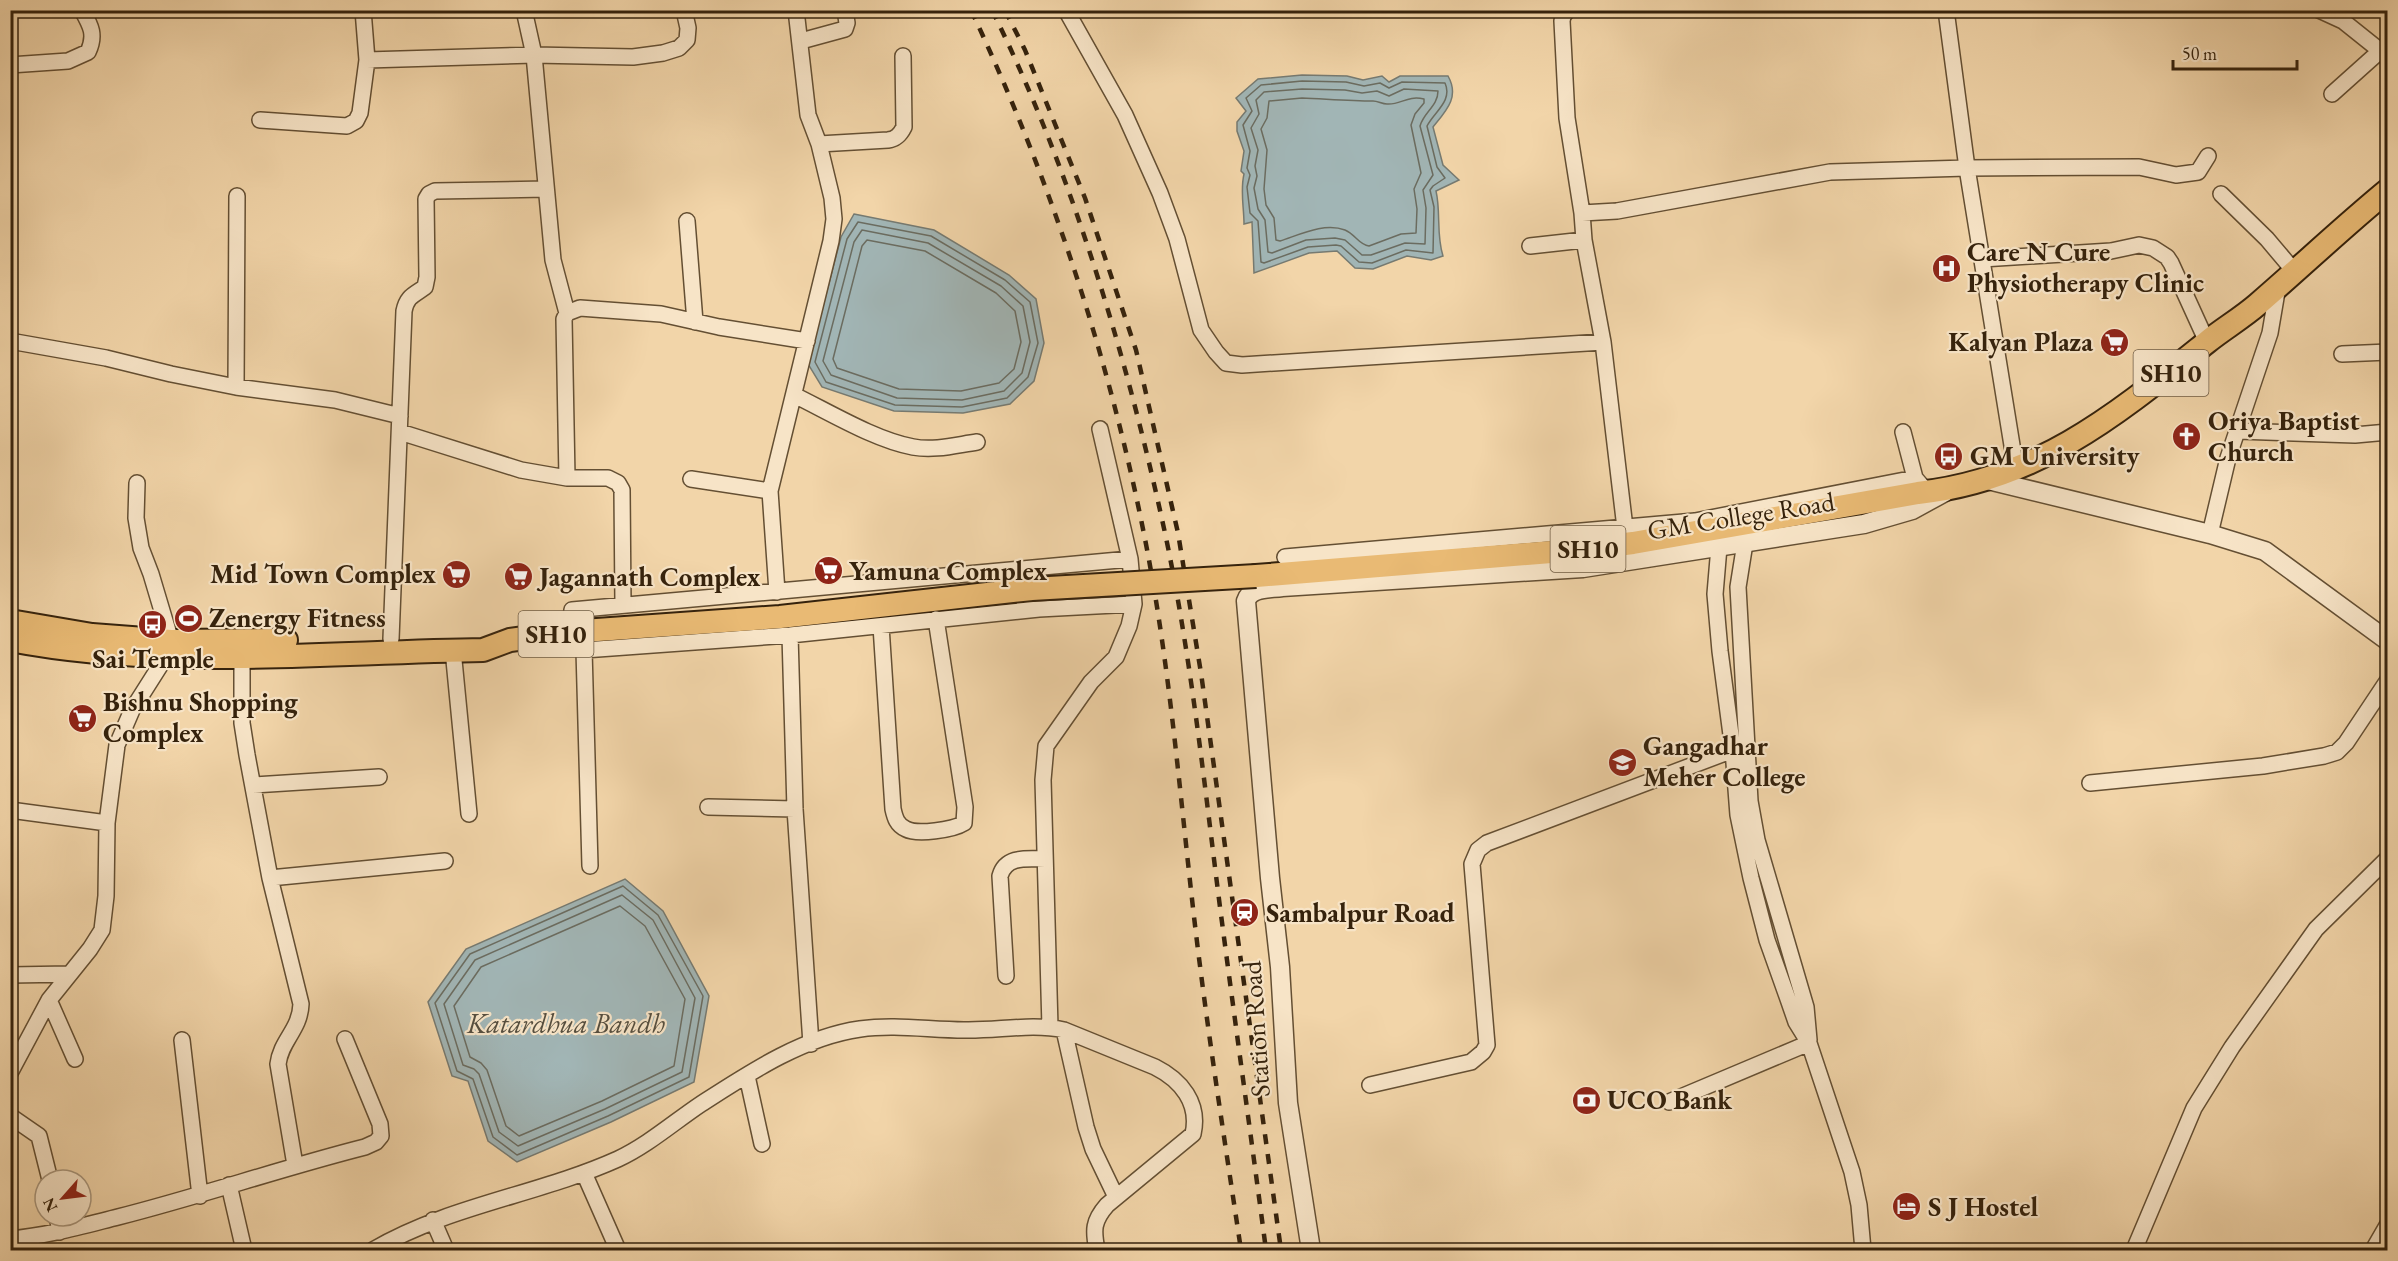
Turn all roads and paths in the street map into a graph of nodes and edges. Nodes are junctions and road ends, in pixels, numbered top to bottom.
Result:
1 (82, 10) edge
2 (363, 10) edge
3 (524, 10) edge
4 (684, 10) edge
5 (796, 10) edge
6 (845, 10) edge
7 (1066, 10) edge
8 (1568, 10) edge
9 (1946, 10) edge
10 (2319, 10) edge
11 (801, 41) junction
12 (2384, 54) edge
13 (534, 55) junction
14 (903, 56) dead end
15 (366, 60) junction
16 (10, 65) edge
17 (2332, 94) dead end
18 (260, 120) dead end
19 (819, 144) junction
20 (2208, 156) dead end
21 (1967, 168) junction
22 (546, 189) junction
23 (2388, 190) edge
24 (2222, 194) dead end
25 (237, 196) dead end
26 (1582, 213) junction
27 (687, 221) dead end
28 (1584, 240) junction
29 (1530, 246) dead end
30 (1982, 260) junction
31 (2286, 278) junction
32 (567, 313) junction
33 (695, 322) junction
34 (10, 341) edge
35 (807, 341) junction
36 (1603, 342) junction
37 (2207, 342) junction
38 (2388, 352) edge
39 (2342, 354) dead end
40 (236, 387) junction
41 (794, 394) junction
42 (400, 416) junction
43 (1100, 429) dead end
44 (2238, 431) junction
45 (400, 432) junction
46 (1903, 432) dead end
47 (2388, 432) edge
48 (977, 442) dead end
49 (2016, 470) junction
50 (567, 478) junction
51 (691, 479) dead end
52 (1984, 479) junction
53 (137, 483) dead end
54 (1920, 487) junction
55 (1951, 489) junction
56 (770, 491) junction
57 (1625, 528) junction
58 (2210, 534) junction
59 (1745, 543) junction
60 (1719, 547) junction
61 (1285, 557) dead end
62 (1130, 559) junction
63 (777, 592) junction
64 (1247, 595) joint
65 (623, 604) junction
66 (1134, 604) junction
67 (936, 619) junction
68 (10, 621) edge
69 (880, 626) junction
70 (569, 633) junction
71 (790, 635) junction
72 (392, 639) junction
73 (510, 639) junction
74 (10, 640) edge
75 (2388, 641) edge
76 (168, 650) junction
77 (453, 650) junction
78 (584, 650) junction
79 (242, 656) junction
80 (2388, 680) edge
81 (1733, 750) junction
82 (379, 777) dead end
83 (2090, 783) dead end
84 (254, 785) junction
85 (708, 807) dead end
86 (795, 809) junction
87 (10, 810) edge
88 (469, 814) dead end
89 (107, 823) junction
90 (2388, 858) edge
91 (1045, 859) junction
92 (445, 861) dead end
93 (590, 866) dead end
94 (270, 878) junction
95 (70, 974) junction
96 (10, 975) edge
97 (1006, 976) dead end
98 (49, 1000) junction
99 (1057, 1029) junction
100 (345, 1039) dead end
101 (182, 1040) dead end
102 (1809, 1043) junction
103 (811, 1044) junction
104 (75, 1059) dead end
105 (12, 1066) edge
106 (747, 1076) junction
107 (1370, 1085) dead end
108 (1669, 1101) dead end
109 (10, 1116) edge
110 (762, 1144) dead end
111 (295, 1165) junction
112 (47, 1168) edge
113 (584, 1173) junction
114 (229, 1185) junction
115 (200, 1196) junction
116 (1116, 1197) junction
117 (433, 1220) junction
118 (2388, 1224) edge
119 (59, 1228) edge
120 (60, 1232) junction
121 (10, 1239) edge
122 (244, 1251) edge
123 (373, 1251) edge
124 (446, 1251) edge
125 (618, 1251) edge
126 (1097, 1251) edge
127 (1311, 1251) edge
128 (1863, 1251) edge
129 (2134, 1251) edge
130 (2373, 1251) edge

1 - 16 street
2 - 15 street
3 - 13 street
4 - 13 street
5 - 11 street
6 - 11 street
7 - 36 street
8 - 26 street
9 - 21 street
10 - 12 street
11 - 19 street
12 - 17 street
13 - 15 street
13 - 22 street
14 - 19 street
15 - 18 street
19 - 35 street
20 - 21 street
21 - 26 street
21 - 30 street
22 - 32 street
22 - 42 street
23 - 31 main road, SH10
24 - 31 street
25 - 40 street
26 - 28 street
27 - 33 street
28 - 29 street
28 - 36 street
30 - 37 street
30 - 49 street
31 - 37 main road, SH10
31 - 44 street
32 - 33 street
32 - 50 street
33 - 35 street
34 - 40 street
35 - 41 street
36 - 57 street
37 - 49 main road, SH10
38 - 39 street
40 - 42 street
41 - 48 street
41 - 56 street
42 - 45 street
43 - 62 street
44 - 47 street
44 - 58 street
45 - 50 street
45 - 72 street
46 - 54 street
49 - 52 main road, SH10
50 - 65 street
51 - 56 street
52 - 55 main road, SH10
52 - 58 street
53 - 76 street
54 - 55 main road, SH10
54 - 57 street
54 - 70 main road, SH10, bridge
55 - 59 street, GM College Road
56 - 63 street
57 - 61 street
58 - 75 street
59 - 60 street, GM College Road
59 - 102 street
60 - 64 street, GM College Road
60 - 81 street
62 - 63 street
62 - 66 street
63 - 65 street
64 - 127 street, Station Road
65 - 70 street
66 - 67 street
66 - 91 street
67 - 69 street
67 - 69 street
68 - 76 main road, SH10
69 - 71 street
70 - 73 main road, SH10
70 - 78 street
71 - 78 street
71 - 86 street
72 - 73 main road, SH10
72 - 76 main road, SH10
73 - 77 main road, SH10
74 - 76 main road, SH10
76 - 79 main road, SH10
76 - 89 street
77 - 79 main road, SH10
77 - 88 street
78 - 93 street
79 - 84 street
80 - 83 street
81 - 102 street
81 - 107 street
82 - 84 street
84 - 94 street
85 - 86 street
86 - 103 street
87 - 89 street
89 - 95 street
90 - 129 street
91 - 97 street
91 - 99 street
92 - 94 street
94 - 111 street
95 - 96 street
95 - 98 street
98 - 104 street
98 - 105 street
99 - 103 street
99 - 116 street
99 - 116 street
100 - 111 street
101 - 115 street
102 - 108 street
102 - 128 street
103 - 106 street
106 - 110 street
106 - 113 street
109 - 112 street
111 - 114 street
113 - 117 street
113 - 125 street
114 - 115 street
114 - 122 street
115 - 120 street
116 - 126 street
117 - 123 street
117 - 124 street
118 - 130 street
119 - 120 street
120 - 121 street

